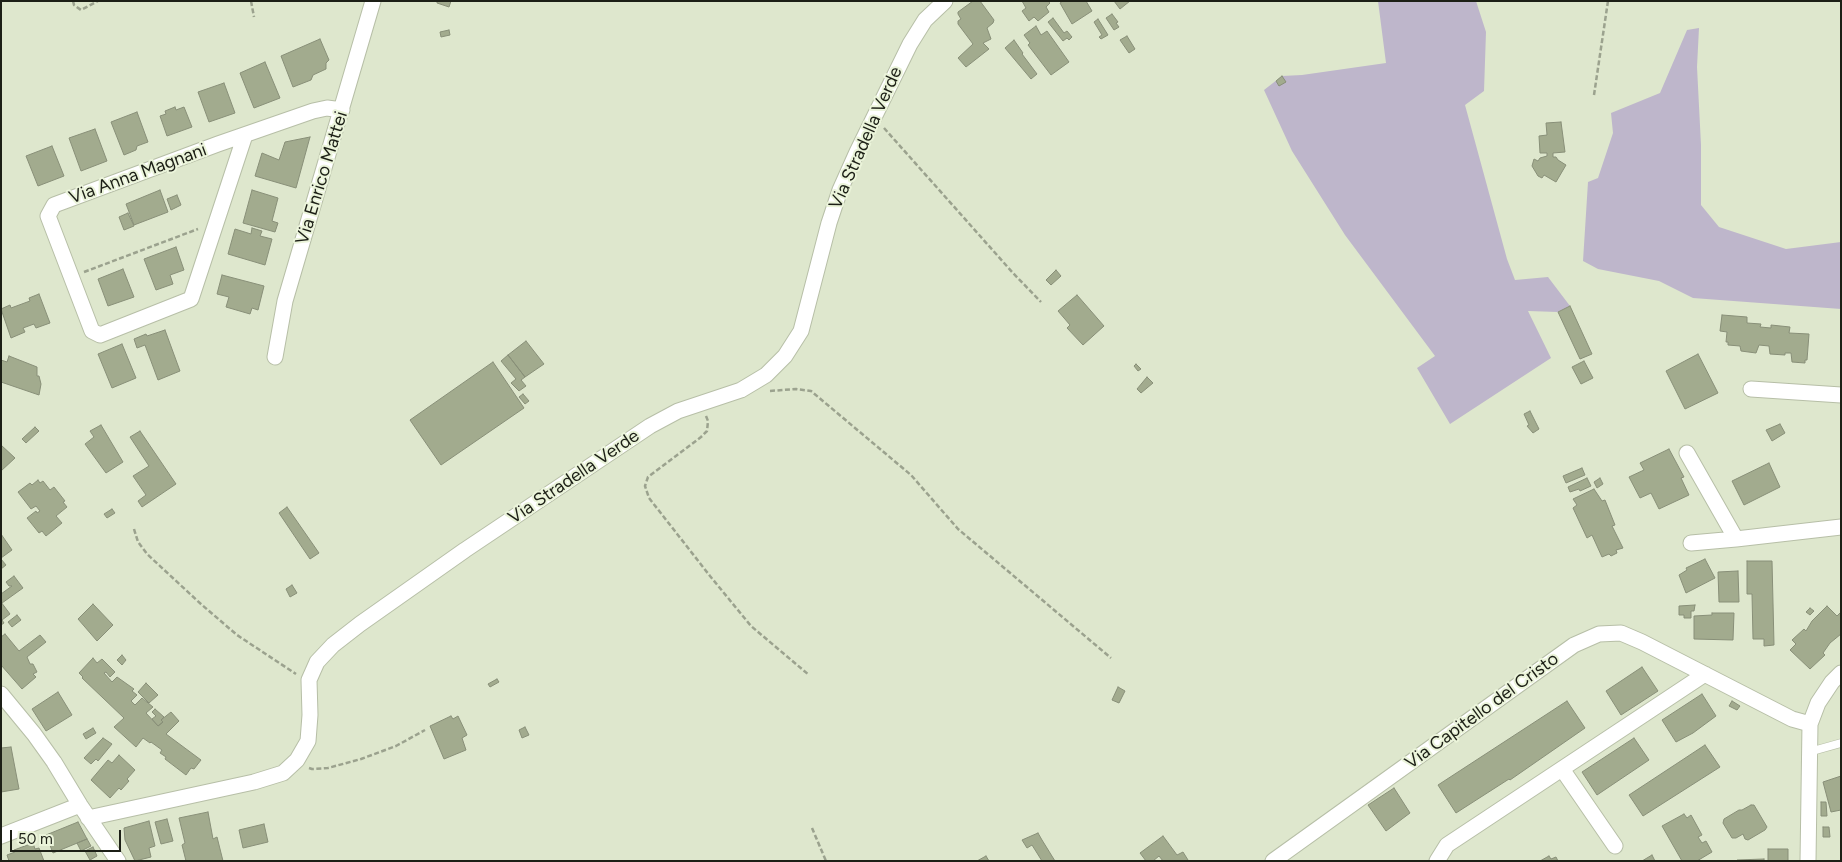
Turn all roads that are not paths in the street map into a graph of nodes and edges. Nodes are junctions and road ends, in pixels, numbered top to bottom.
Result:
1 (374, 1) edge
2 (945, 1) edge
3 (342, 110) junction
4 (245, 135) junction
5 (218, 144) junction
6 (234, 166) junction
7 (275, 357) dead end
8 (1751, 389) dead end
9 (1841, 395) edge
10 (1686, 453) dead end
11 (1841, 527) edge
12 (1736, 539) junction
13 (1691, 542) dead end
14 (1841, 673) edge
15 (1705, 674) junction
16 (1, 694) edge
17 (1810, 724) junction
18 (1841, 743) edge
19 (1809, 752) junction
20 (1562, 769) junction
21 (84, 812) junction
22 (1, 836) edge
23 (1615, 846) dead end
24 (118, 861) edge
25 (1273, 861) edge
26 (1437, 861) edge
27 (1808, 861) edge

1 - 3 street, Via Enrico Mattei
2 - 21 street, Via Stradella Verde
3 - 4 street, Via Anna Magnani
3 - 7 street, Via Enrico Mattei
4 - 5 street, Via Anna Magnani
4 - 6 street, Via Anna Magnani
5 - 6 street
5 - 6 street, Via Anna Magnani
8 - 9 street
10 - 12 street
11 - 12 street
12 - 13 street
14 - 17 street
15 - 17 street, Via Capitello del Cristo
15 - 20 street
15 - 25 street, Via Capitello del Cristo
16 - 21 street
17 - 19 street
18 - 19 lane
19 - 27 street
20 - 23 street
20 - 26 street
21 - 22 street, Via Stradella Verde
21 - 24 street

